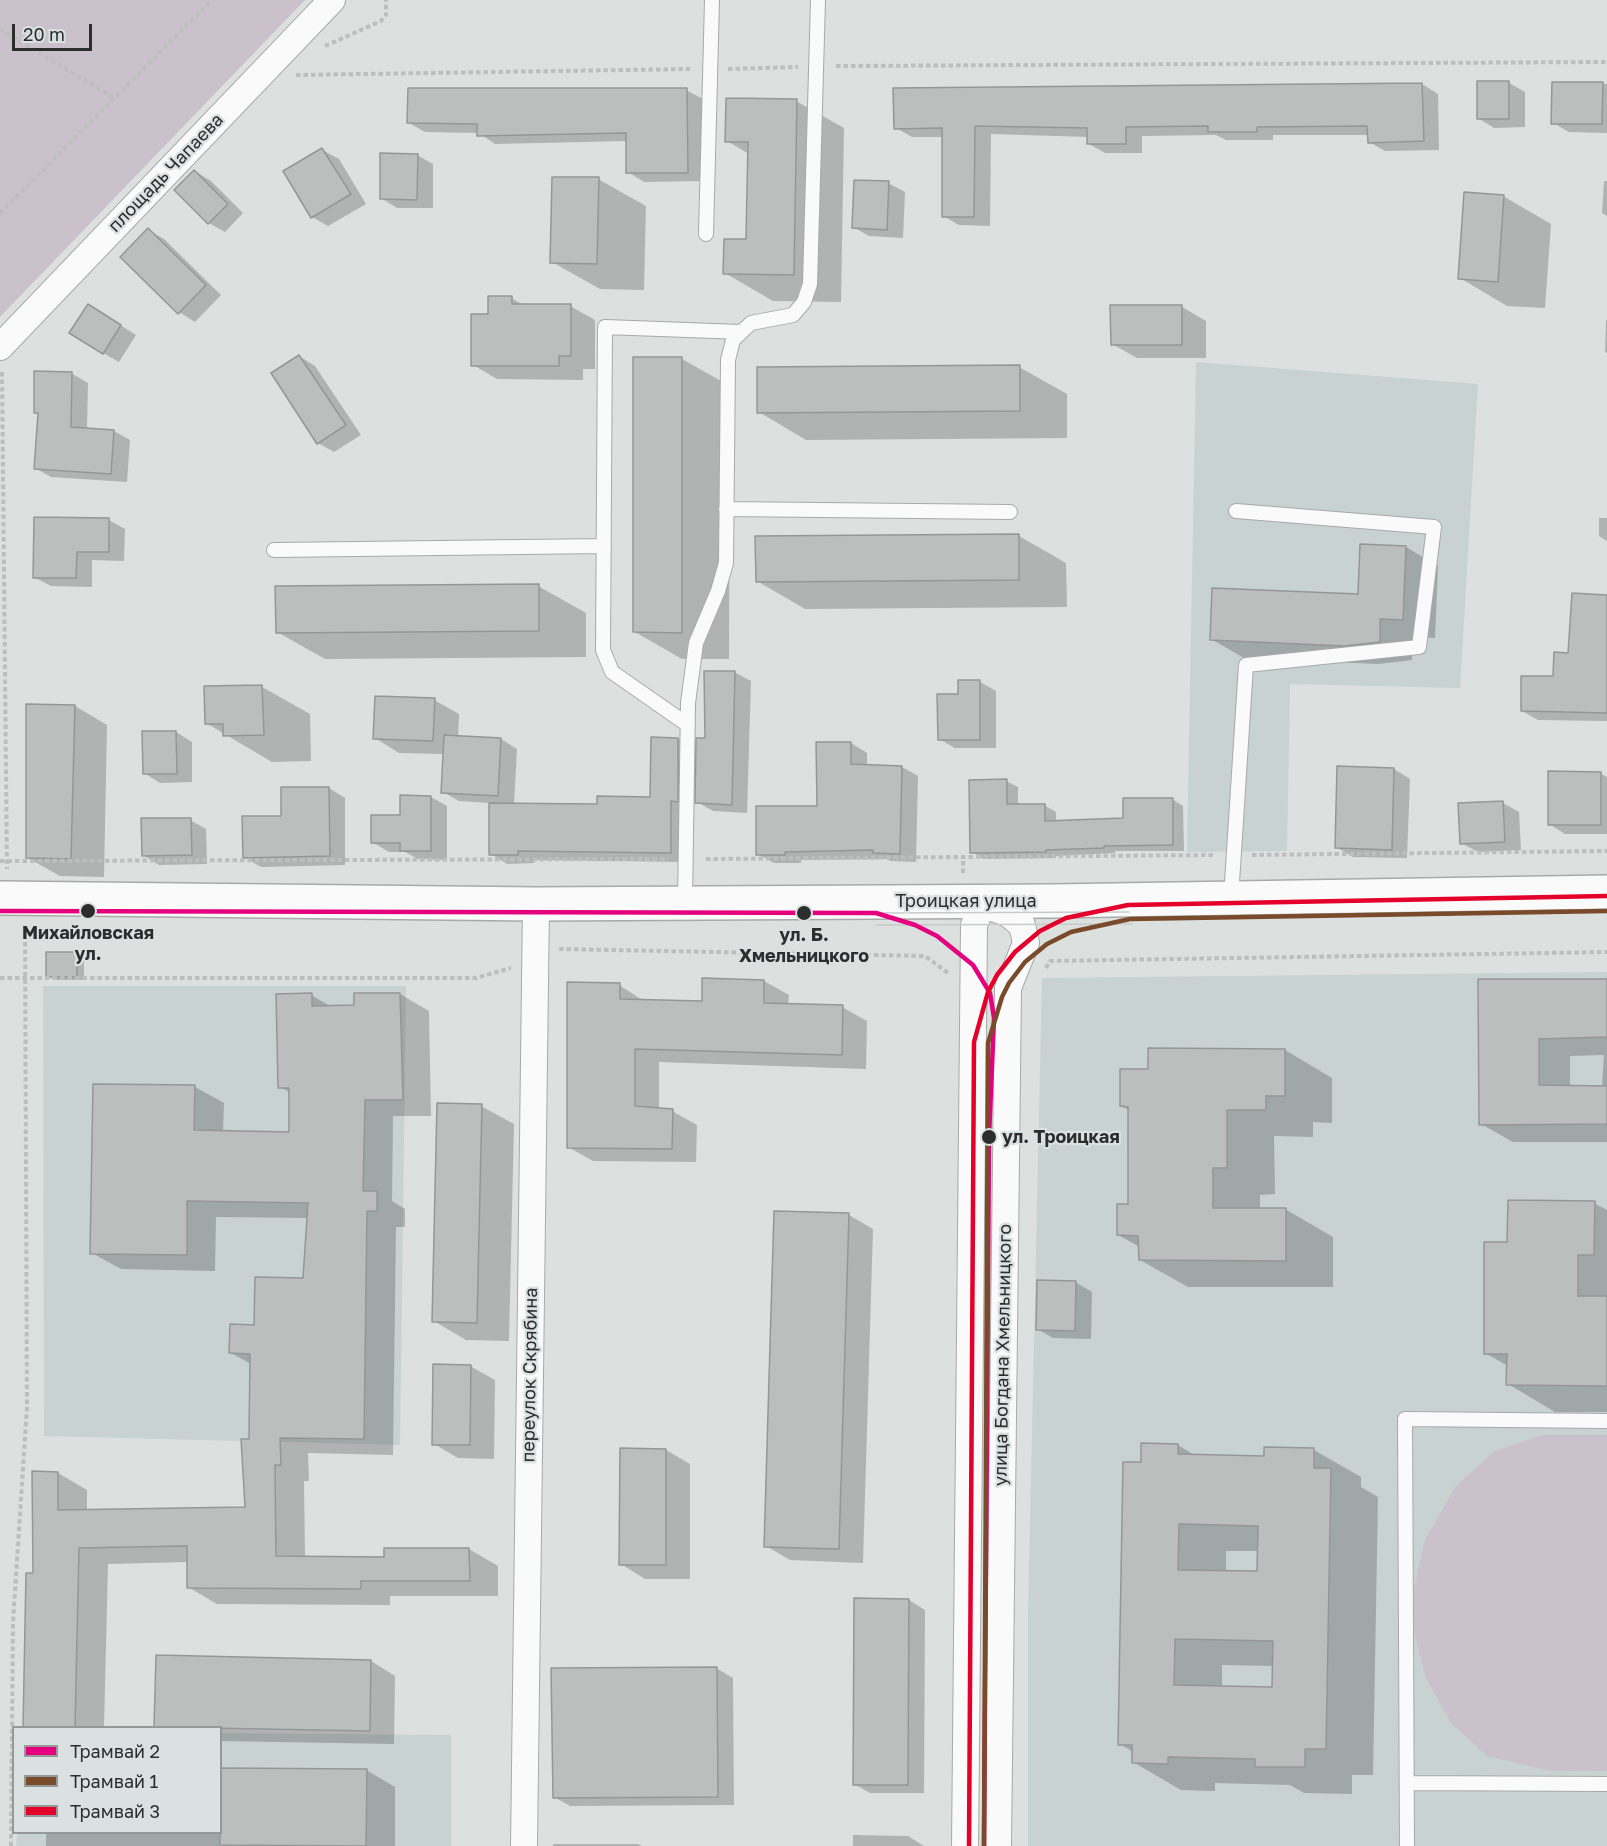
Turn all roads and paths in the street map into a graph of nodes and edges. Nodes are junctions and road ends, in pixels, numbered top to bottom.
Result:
1 (212, 0) edge
2 (332, 0) edge
3 (712, 0) edge
4 (818, 0) edge
5 (0, 29) edge
6 (1607, 62) edge
7 (816, 67) junction
8 (710, 69) junction
9 (289, 75) dead end
10 (114, 98) junction
11 (0, 213) edge
12 (706, 234) dead end
13 (741, 332) junction
14 (1, 357) edge
15 (726, 509) junction
16 (1236, 511) dead end
17 (1010, 513) dead end
18 (604, 546) junction
19 (273, 550) dead end
20 (688, 725) junction
21 (1607, 850) edge
22 (1234, 855) junction
23 (687, 859) junction
24 (0, 861) edge
25 (6, 861) junction
26 (1607, 892) edge
27 (10, 898) edge
28 (1231, 898) junction
29 (684, 902) junction
30 (536, 904) junction
31 (977, 911) junction
32 (1607, 952) edge
33 (535, 960) junction
34 (952, 976) dead end
35 (1040, 977) dead end
36 (0, 978) edge
37 (26, 979) junction
38 (1607, 1421) edge
39 (12, 1726) edge
40 (12, 1734) edge
41 (1407, 1783) junction
42 (1607, 1784) edge
43 (11, 1846) edge
44 (524, 1846) edge
45 (965, 1846) edge
46 (998, 1846) edge
47 (1407, 1846) edge

1 - 10 path
2 - 14 street, площадь Чапаева
3 - 8 lane
4 - 7 lane
5 - 10 path
6 - 7 path
7 - 8 path
7 - 13 lane
8 - 9 path
8 - 12 lane
10 - 11 path
13 - 15 lane
13 - 18 lane
14 - 25 path
15 - 17 lane
15 - 20 lane
16 - 22 lane
18 - 19 lane
18 - 20 lane
20 - 23 lane
21 - 22 path
22 - 23 path
22 - 28 lane
23 - 25 path
23 - 29 lane
24 - 25 path
25 - 27 path
26 - 28 street, Троицкая улица
27 - 30 street, Троицкая улица
27 - 37 path
28 - 31 street, Троицкая улица
29 - 30 street, Троицкая улица
29 - 31 street, Троицкая улица
30 - 33 street, переулок Скрябина
31 - 45 street, улица Богдана Хмельницкого
31 - 46 street, улица Богдана Хмельницкого
32 - 35 path
33 - 34 path
33 - 37 path
33 - 44 street, переулок Скрябина
36 - 37 path
37 - 39 path
38 - 41 lane
40 - 43 path
41 - 42 lane
41 - 47 lane

